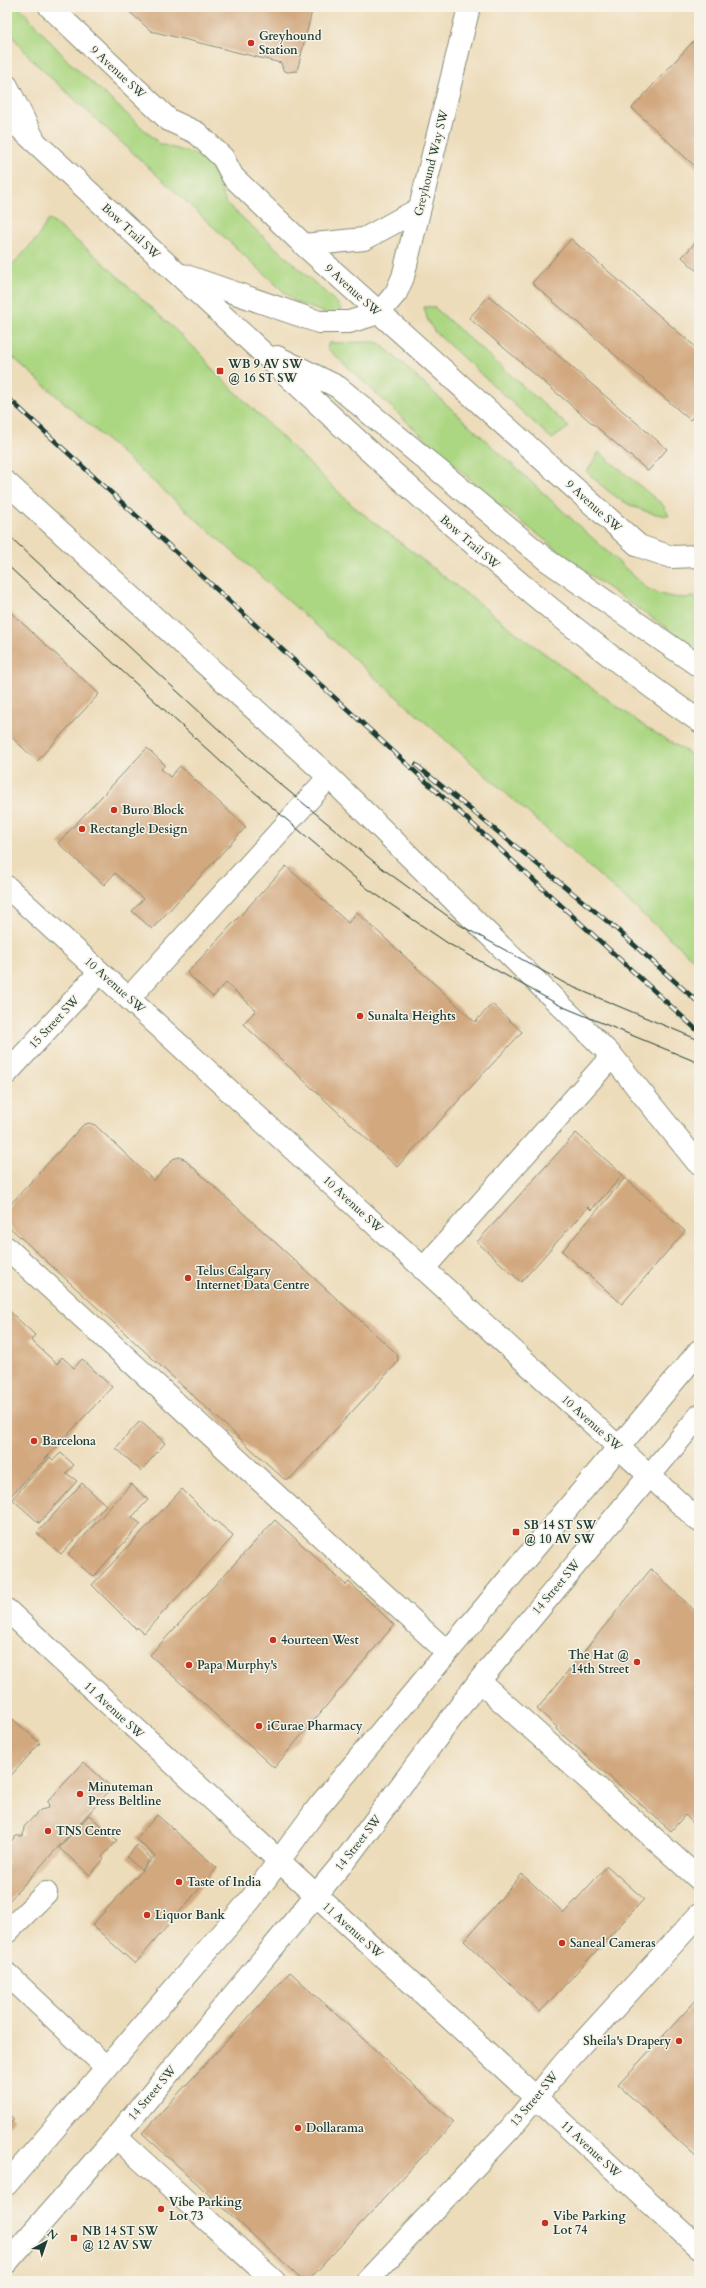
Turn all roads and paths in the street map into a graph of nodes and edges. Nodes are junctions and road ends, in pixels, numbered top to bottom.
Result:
1 (50, 7) edge
2 (469, 7) edge
3 (7, 86) edge
4 (7, 116) edge
5 (35, 141) junction
6 (419, 208) junction
7 (304, 245) junction
8 (174, 272) junction
9 (379, 313) junction
10 (255, 346) junction
11 (7, 483) edge
12 (699, 556) edge
13 (699, 666) edge
14 (699, 721) edge
15 (328, 777) junction
16 (7, 887) edge
17 (100, 972) junction
18 (130, 998) junction
19 (612, 1056) junction
20 (7, 1073) edge
21 (697, 1162) dead end
22 (7, 1248) edge
23 (423, 1269) junction
24 (699, 1350) edge
25 (699, 1416) edge
26 (617, 1446) junction
27 (649, 1476) junction
28 (699, 1522) edge
29 (7, 1610) edge
30 (446, 1651) junction
31 (478, 1681) junction
32 (278, 1861) junction
33 (699, 1879) edge
34 (46, 1893) dead end
35 (315, 1896) junction
36 (699, 1915) edge
37 (7, 1932) edge
38 (7, 1974) edge
39 (106, 2067) junction
40 (536, 2098) junction
41 (116, 2136) junction
42 (7, 2184) edge
43 (699, 2248) edge
44 (7, 2262) edge
45 (274, 2281) edge
46 (368, 2281) edge

1 - 7 main road, 9 Avenue SW
2 - 6 main road, Greyhound Way SW
3 - 5 main road
4 - 5 main road, Bow Trail SW
5 - 8 main road, Bow Trail SW
6 - 7 main road
6 - 9 main road, Greyhound Way SW
7 - 9 main road, 9 Avenue SW
8 - 9 main road
8 - 10 main road, Bow Trail SW
9 - 12 main road, 9 Avenue SW
10 - 13 main road, Bow Trail SW
10 - 14 main road, Bow Trail SW
11 - 15 main road
15 - 18 main road
15 - 19 main road
16 - 17 main road, 10 Avenue SW
17 - 18 main road, 10 Avenue SW
17 - 20 main road, 15 Street SW
18 - 23 main road, 10 Avenue SW
19 - 21 main road
19 - 23 main road
22 - 30 main road
23 - 26 main road, 10 Avenue SW
24 - 26 main road
25 - 27 main road, 14 Street SW
26 - 27 main road, 10 Avenue SW
26 - 30 main road
27 - 28 main road, 10 Avenue SW
27 - 31 main road, 14 Street SW
29 - 32 main road, 11 Avenue SW
30 - 32 main road
31 - 33 main road
31 - 35 main road, 14 Street SW
32 - 35 main road, 11 Avenue SW
32 - 39 main road
34 - 37 main road
35 - 40 main road, 11 Avenue SW
35 - 41 main road, 14 Street SW
36 - 40 main road, 13 Street SW
38 - 39 main road
39 - 42 main road
40 - 43 main road, 11 Avenue SW
40 - 46 main road, 13 Street SW
41 - 44 main road, 14 Street SW
41 - 45 main road

